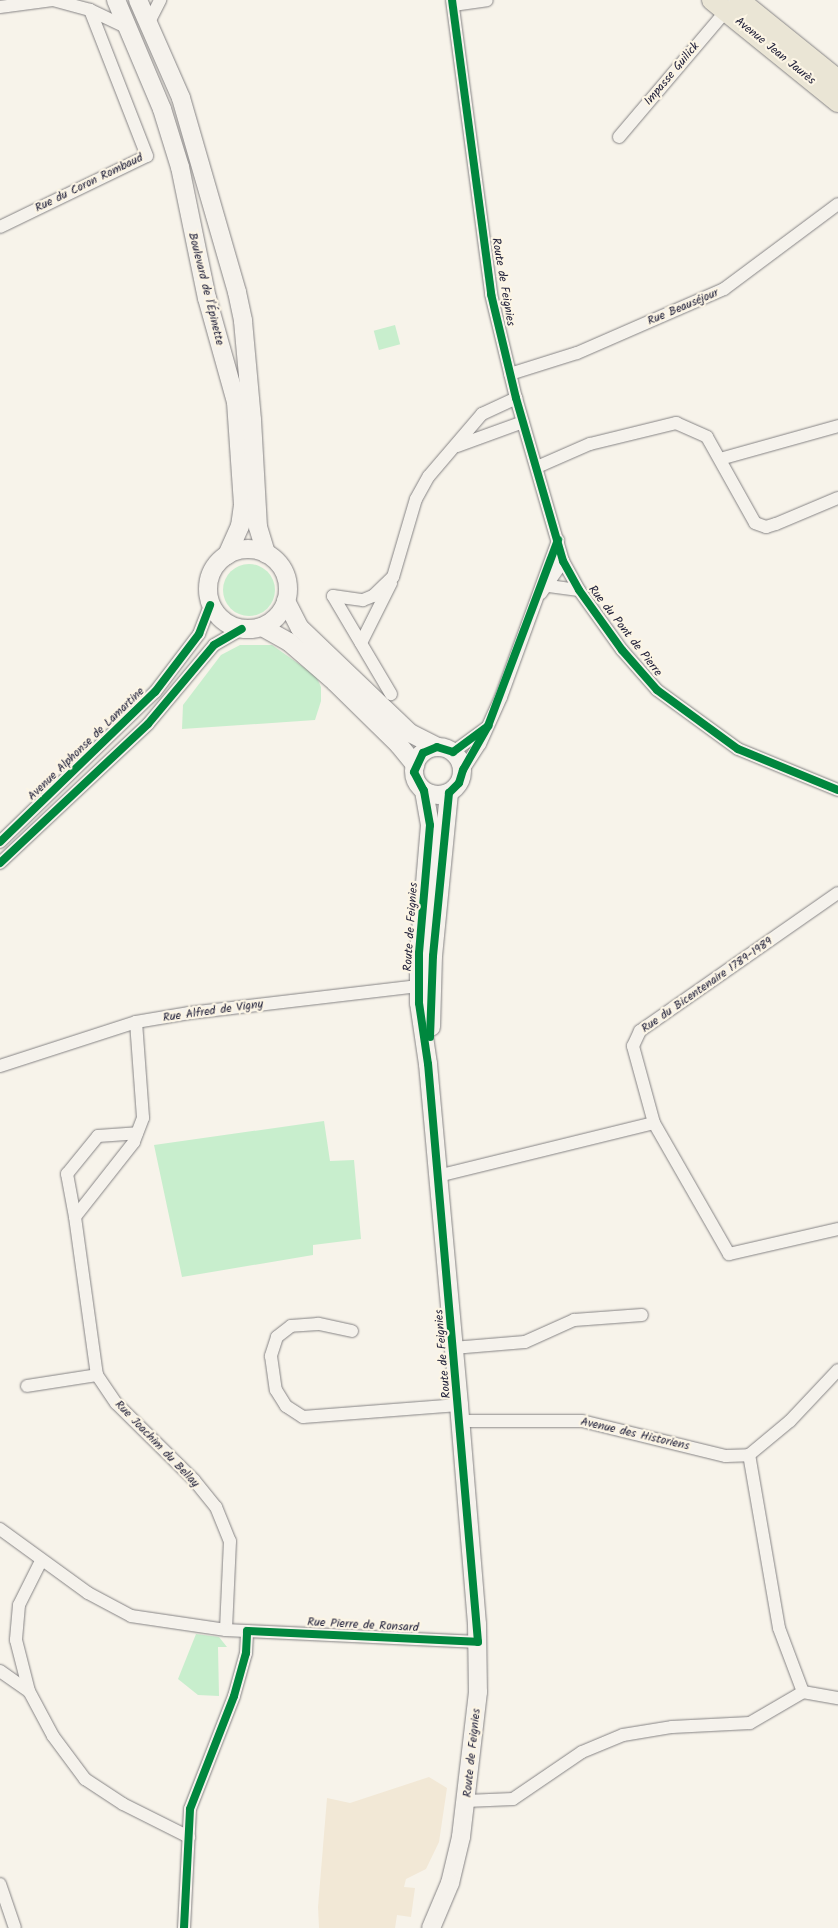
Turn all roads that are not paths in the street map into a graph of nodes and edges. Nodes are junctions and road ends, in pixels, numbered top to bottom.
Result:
1 (53, 0) edge
2 (116, 0) edge
3 (138, 0) edge
4 (160, 0) edge
5 (487, 0) edge
6 (453, 2) edge
7 (728, 3) edge
8 (0, 7) edge
9 (90, 10) junction
10 (149, 22) junction
11 (130, 29) junction
12 (838, 80) edge
13 (838, 102) edge
14 (619, 137) dead end
15 (838, 204) edge
16 (0, 226) edge
17 (510, 374) junction
18 (516, 398) junction
19 (523, 422) junction
20 (838, 426) edge
21 (454, 447) junction
22 (720, 459) junction
23 (537, 467) junction
24 (838, 498) edge
25 (558, 540) junction
26 (266, 554) junction
27 (227, 555) junction
28 (563, 561) junction
29 (547, 565) junction
30 (393, 577) junction
31 (549, 586) junction
32 (579, 590) junction
33 (538, 596) junction
34 (286, 601) junction
35 (210, 605) junction
36 (262, 627) junction
37 (242, 629) junction
38 (361, 643) junction
39 (391, 694) dead end
40 (488, 726) junction
41 (445, 749) junction
42 (415, 765) junction
43 (463, 770) junction
44 (838, 790) edge
45 (424, 791) junction
46 (449, 793) junction
47 (0, 842) edge
48 (0, 863) edge
49 (838, 893) edge
50 (426, 985) junction
51 (136, 1022) junction
52 (0, 1066) edge
53 (654, 1123) junction
54 (137, 1133) junction
55 (438, 1176) junction
56 (75, 1217) junction
57 (838, 1229) edge
58 (642, 1315) dead end
59 (352, 1332) dead end
60 (453, 1348) junction
61 (838, 1370) edge
62 (97, 1375) junction
63 (27, 1386) dead end
64 (460, 1413) junction
65 (749, 1455) junction
66 (0, 1529) edge
67 (41, 1561) junction
68 (226, 1630) junction
69 (247, 1631) junction
70 (478, 1642) junction
71 (0, 1671) edge
72 (29, 1691) junction
73 (803, 1692) junction
74 (838, 1698) edge
75 (466, 1801) junction
76 (189, 1837) junction
77 (0, 1884) edge
78 (16, 1928) edge
79 (184, 1928) edge
80 (431, 1928) edge

1 - 8 street
1 - 9 street
2 - 11 street, Boulevard de l'Épinette
3 - 10 street, Boulevard de l'Épinette
4 - 10 street
5 - 6 street
6 - 17 street, Route de Feignies
7 - 12 main road, Avenue Jean Jaurès
7 - 13 main road, Avenue Jean Jaurès
7 - 14 street, Impasse Guilick
9 - 11 street
9 - 16 street, Rue du Coron Rombaud
10 - 26 street, Boulevard de l'Épinette
11 - 27 street, Boulevard de l'Épinette
15 - 17 street, Rue Beauséjour
17 - 18 street, Route de Feignies
18 - 19 street, Route de Feignies
18 - 21 street
19 - 21 street
19 - 23 street, Route de Feignies
20 - 22 street
21 - 30 street
22 - 23 street
22 - 24 street
23 - 25 street, Route de Feignies
25 - 28 street, Route de Feignies
25 - 29 street
26 - 27 street
26 - 34 street
27 - 35 street
28 - 29 street
28 - 31 street
28 - 32 street, Rue du Pont de Pierre
29 - 33 street
30 - 38 street
30 - 38 street
31 - 32 street
31 - 33 street
32 - 44 street, Rue du Pont de Pierre
33 - 40 street
34 - 36 street
34 - 41 street
35 - 37 street
35 - 47 street, Avenue Alphonse de Lamartine
36 - 37 street
36 - 42 street
37 - 48 street
38 - 39 street
40 - 41 street
40 - 43 street
41 - 42 street
41 - 43 street
42 - 45 street
43 - 46 street
45 - 46 street
45 - 50 street, Route de Feignies
46 - 50 street, Route de Feignies
49 - 53 street, Rue du Bicentenaire 1789-1989
50 - 51 street, Rue Alfred de Vigny
50 - 55 street, Route de Feignies
51 - 52 street, Rue Alfred de Vigny
51 - 54 street
53 - 55 street
53 - 57 street, Rue du Bicentenaire 1789-1989
54 - 56 street
54 - 56 street, Rue Joachim du Bellay
55 - 60 street, Route de Feignies
56 - 62 street, Rue Joachim du Bellay
58 - 60 street
59 - 64 street, Avenue des Historiens
60 - 64 street, Route de Feignies
61 - 65 street
62 - 63 street
62 - 68 street, Rue Joachim du Bellay
64 - 65 street, Avenue des Historiens
64 - 70 street, Route de Feignies
65 - 73 street
66 - 67 street, Rue Pierre de Ronsard
67 - 68 street, Rue Pierre de Ronsard
67 - 72 street
68 - 69 street, Rue Pierre de Ronsard
69 - 70 street, Rue Pierre de Ronsard
69 - 76 street
70 - 75 street, Route de Feignies
71 - 72 street
72 - 76 street
73 - 74 street
73 - 75 street
75 - 80 street, Route de Feignies
76 - 79 street
77 - 78 street

